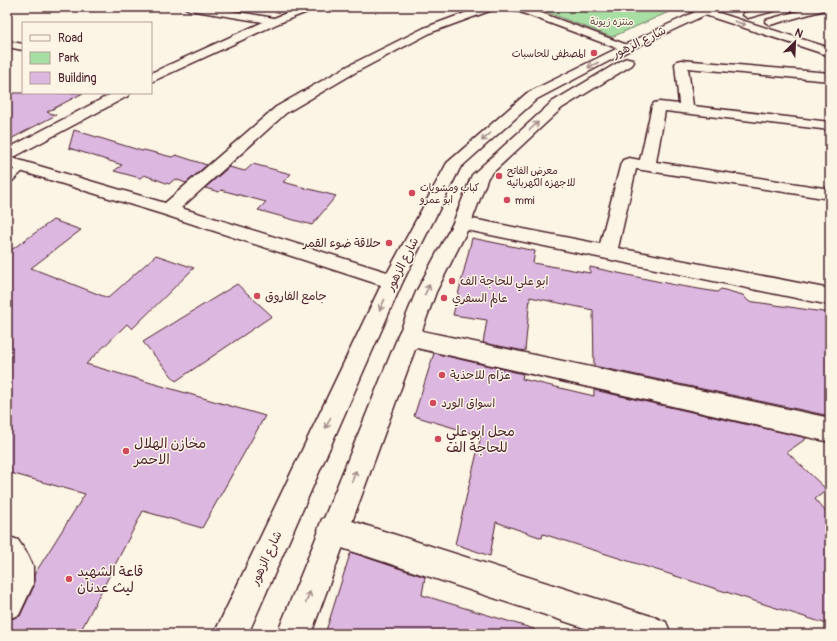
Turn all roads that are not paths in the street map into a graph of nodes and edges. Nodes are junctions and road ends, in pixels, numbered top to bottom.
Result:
1 (190, 7) edge
2 (311, 7) edge
3 (491, 7) edge
4 (516, 7) edge
5 (776, 7) edge
6 (824, 7) edge
7 (708, 11) edge
8 (748, 15) junction
9 (275, 21) junction
10 (770, 22) junction
11 (830, 41) edge
12 (7, 44) edge
13 (22, 47) edge
14 (626, 48) junction
15 (830, 52) edge
16 (154, 74) edge
17 (830, 77) edge
18 (121, 94) edge
19 (532, 96) junction
20 (558, 105) junction
21 (686, 109) junction
22 (830, 126) edge
23 (7, 156) edge
24 (15, 164) edge
25 (647, 166) junction
26 (7, 181) edge
27 (830, 194) edge
28 (168, 210) junction
29 (462, 223) junction
30 (607, 253) junction
31 (393, 281) junction
32 (830, 297) edge
33 (408, 337) junction
34 (830, 430) edge
35 (333, 530) junction
36 (7, 551) edge
37 (7, 602) edge
38 (231, 634) edge
39 (294, 634) edge
40 (654, 634) edge

1 - 9 street
2 - 9 street
3 - 28 street
4 - 14 street
5 - 8 street
6 - 10 street
7 - 8 street
7 - 14 street, شارع الزهور
7 -> 15 street
7 - 20 street, شارع الزهور
8 - 10 street
9 - 16 street
10 - 11 street
12 - 13 street
14 -> 19 street, شارع الزهور
17 - 21 street
18 - 23 street
19 - 20 street
19 -> 31 street, شارع الزهور
29 -> 20 street, شارع الزهور
21 - 22 street
21 - 25 street
24 - 26 lane
24 - 28 street
25 - 27 street
25 - 30 street
28 - 31 street
29 - 30 street
33 -> 29 street, شارع الزهور
30 - 32 street
31 -> 38 street, شارع الزهور
33 - 34 street
35 -> 33 street, شارع الزهور
39 -> 35 street, شارع الزهور
35 - 40 street
36 - 37 street

